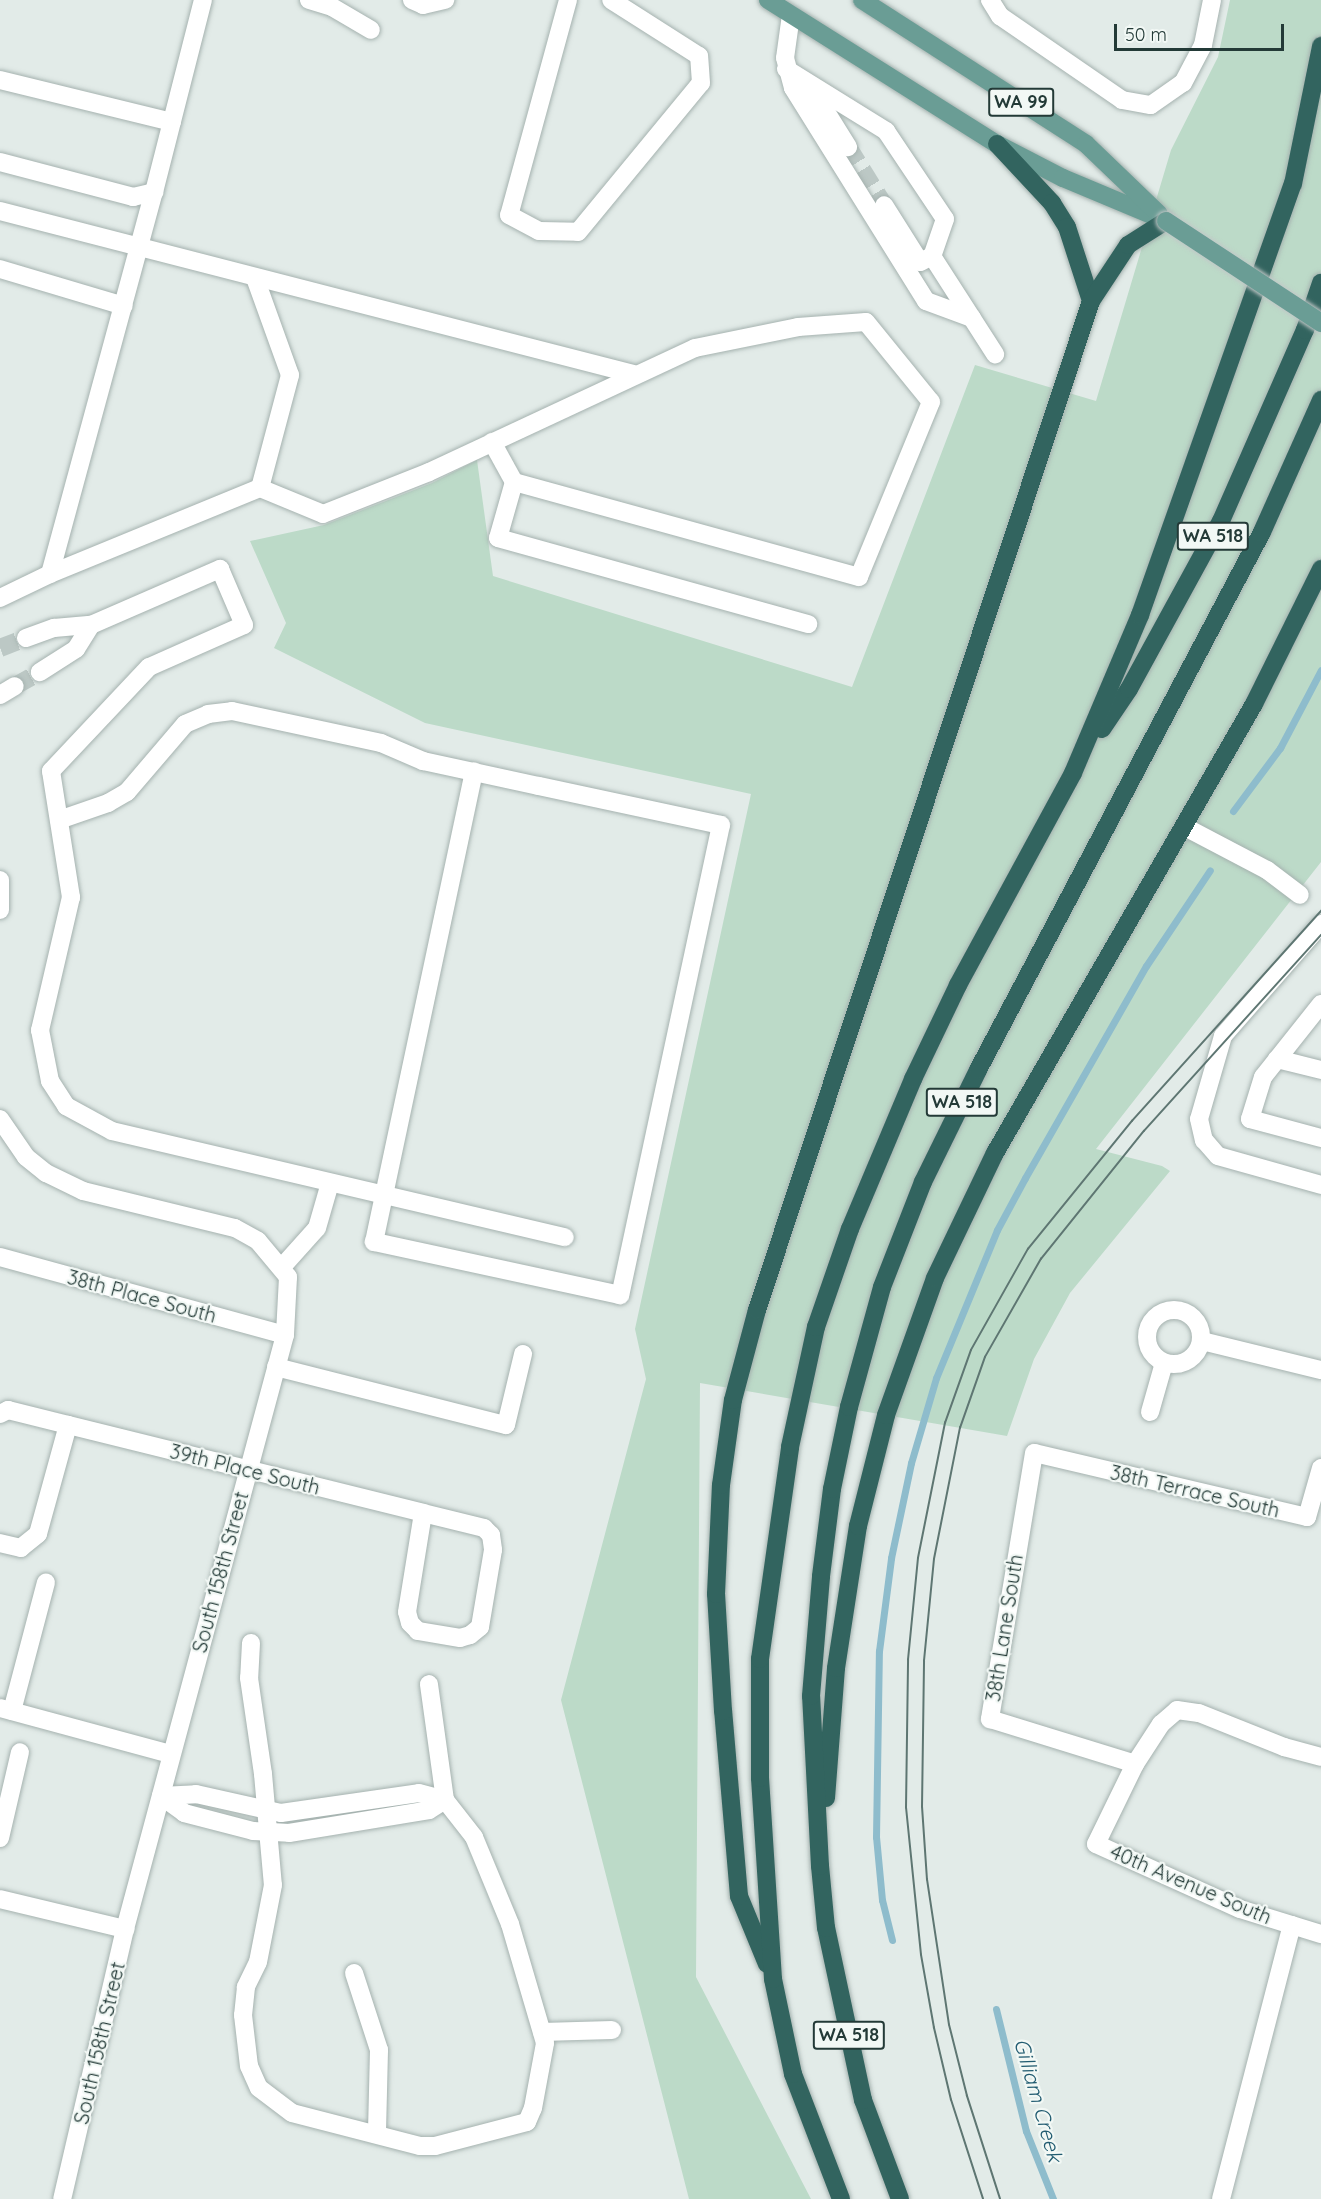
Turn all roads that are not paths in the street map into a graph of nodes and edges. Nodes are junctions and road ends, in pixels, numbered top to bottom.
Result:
1 (203, 0) edge
2 (309, 0) edge
3 (412, 0) edge
4 (445, 0) edge
5 (568, 0) edge
6 (611, 0) edge
7 (768, 0) edge
8 (862, 0) edge
9 (990, 0) edge
10 (1212, 0) edge
11 (791, 15) junction
12 (371, 30) dead end
13 (1321, 46) edge
14 (786, 69) junction
15 (0, 80) edge
16 (808, 82) junction
17 (172, 122) junction
18 (998, 144) junction
19 (848, 147) tunnel mouth
20 (0, 162) edge
21 (154, 192) junction
22 (884, 205) tunnel mouth
23 (0, 212) edge
24 (1166, 221) junction
25 (139, 249) junction
26 (932, 256) junction
27 (0, 269) edge
28 (255, 278) junction
29 (1321, 283) edge
30 (1091, 301) junction
31 (124, 306) junction
32 (972, 318) junction
33 (1321, 323) edge
34 (995, 354) dead end
35 (633, 374) junction
36 (1321, 400) edge
37 (492, 442) junction
38 (514, 482) junction
39 (260, 488) junction
40 (1321, 569) edge
41 (50, 574) junction
42 (0, 598) edge
43 (808, 624) dead end
44 (91, 625) junction
45 (26, 638) tunnel mouth
46 (40, 672) tunnel mouth
47 (474, 772) junction
48 (1073, 773) junction
49 (59, 820) junction
50 (1185, 827) junction
51 (0, 880) edge
52 (1300, 895) dead end
53 (0, 910) edge
54 (1321, 924) edge
55 (1321, 1004) edge
56 (1278, 1059) junction
57 (1321, 1070) edge
58 (0, 1119) edge
59 (1321, 1138) edge
60 (330, 1182) junction
61 (1321, 1185) edge
62 (384, 1195) junction
63 (565, 1237) dead end
64 (0, 1257) edge
65 (282, 1268) junction
66 (285, 1335) junction
67 (1202, 1341) junction
68 (523, 1354) dead end
69 (1164, 1363) junction
70 (276, 1367) junction
71 (1321, 1370) edge
72 (1150, 1412) dead end
73 (0, 1414) edge
74 (68, 1425) junction
75 (1034, 1453) joint
76 (1321, 1468) edge
77 (248, 1469) junction
78 (423, 1513) junction
79 (0, 1543) edge
80 (46, 1582) dead end
81 (251, 1643) dead end
82 (429, 1684) dead end
83 (6, 1709) edge
84 (20, 1752) dead end
85 (171, 1754) junction
86 (1321, 1757) edge
87 (1135, 1764) junction
88 (161, 1796) junction
89 (445, 1800) junction
90 (266, 1810) junction
91 (267, 1832) junction
92 (0, 1838) edge
93 (820, 1866) junction
94 (0, 1899) edge
95 (1292, 1925) junction
96 (125, 1929) junction
97 (1321, 1934) edge
98 (354, 1973) dead end
99 (773, 1979) junction
100 (612, 2030) dead end
101 (542, 2032) junction
102 (377, 2132) junction
103 (62, 2199) edge
104 (841, 2199) edge
105 (900, 2199) edge
106 (1221, 2199) edge

1 - 17 street
2 - 12 street
3 - 4 street
5 - 6 street
7 - 11 main road, WA 99
8 - 24 main road, WA 99
9 - 10 street
11 - 14 street
11 - 18 main road, WA 99
13 - 48 highway
14 - 16 street
14 - 32 street
15 - 17 street
16 - 19 street
16 - 26 street
17 - 21 street
18 - 24 main road, WA 99
18 - 30 highway
20 - 21 street
21 - 25 street
22 - 26 street
23 - 25 street
24 - 30 highway
24 - 33 main road, WA 99, bridge
25 - 28 street
25 - 31 street
26 - 32 street
27 - 31 street
28 - 35 street
28 - 39 street
29 - 48 highway, WA 518
30 - 99 highway
31 - 41 street
32 - 34 street
35 - 37 street
35 - 38 street
36 - 93 highway, WA 518
37 - 38 street
37 - 39 street
38 - 43 street
39 - 41 street
40 - 50 highway
41 - 42 street
44 - 45 street
44 - 46 street
44 - 49 street
47 - 49 street
47 - 62 street
47 - 62 street
48 - 99 highway, WA 518
49 - 60 street
50 - 52 street
50 - 93 highway
51 - 53 street
54 - 61 street
55 - 56 street
56 - 57 street
56 - 59 street
58 - 65 street
60 - 62 street
60 - 65 street
62 - 63 street
64 - 66 street, 38th Place South
65 - 66 street, South 158th Street
66 - 70 street, South 158th Street
67 - 69 street
67 - 69 street
67 - 71 street
68 - 70 street
69 - 72 street
70 - 77 street, South 158th Street
73 - 74 street, 39th Place South
74 - 77 street, 39th Place South
74 - 79 street
75 - 76 street, 38th Terrace South
75 - 87 street, 38th Lane South
77 - 78 street, 39th Place South
77 - 85 street, South 158th Street
78 - 78 street, 39th Place South
80 - 83 street
81 - 90 street
82 - 89 street
83 - 85 street
84 - 92 street
85 - 88 street, South 158th Street
86 - 87 street
87 - 95 street, 40th Avenue South
88 - 90 street
88 - 91 street
88 - 96 street, South 158th Street
89 - 90 street
89 - 91 street
89 - 101 street
90 - 91 street
91 - 102 street
93 - 105 highway, WA 518
94 - 96 street
95 - 97 street, 40th Avenue South
95 - 106 street
96 - 103 street, South 158th Street
98 - 102 street
99 - 104 highway, WA 518
100 - 101 street
101 - 102 street

